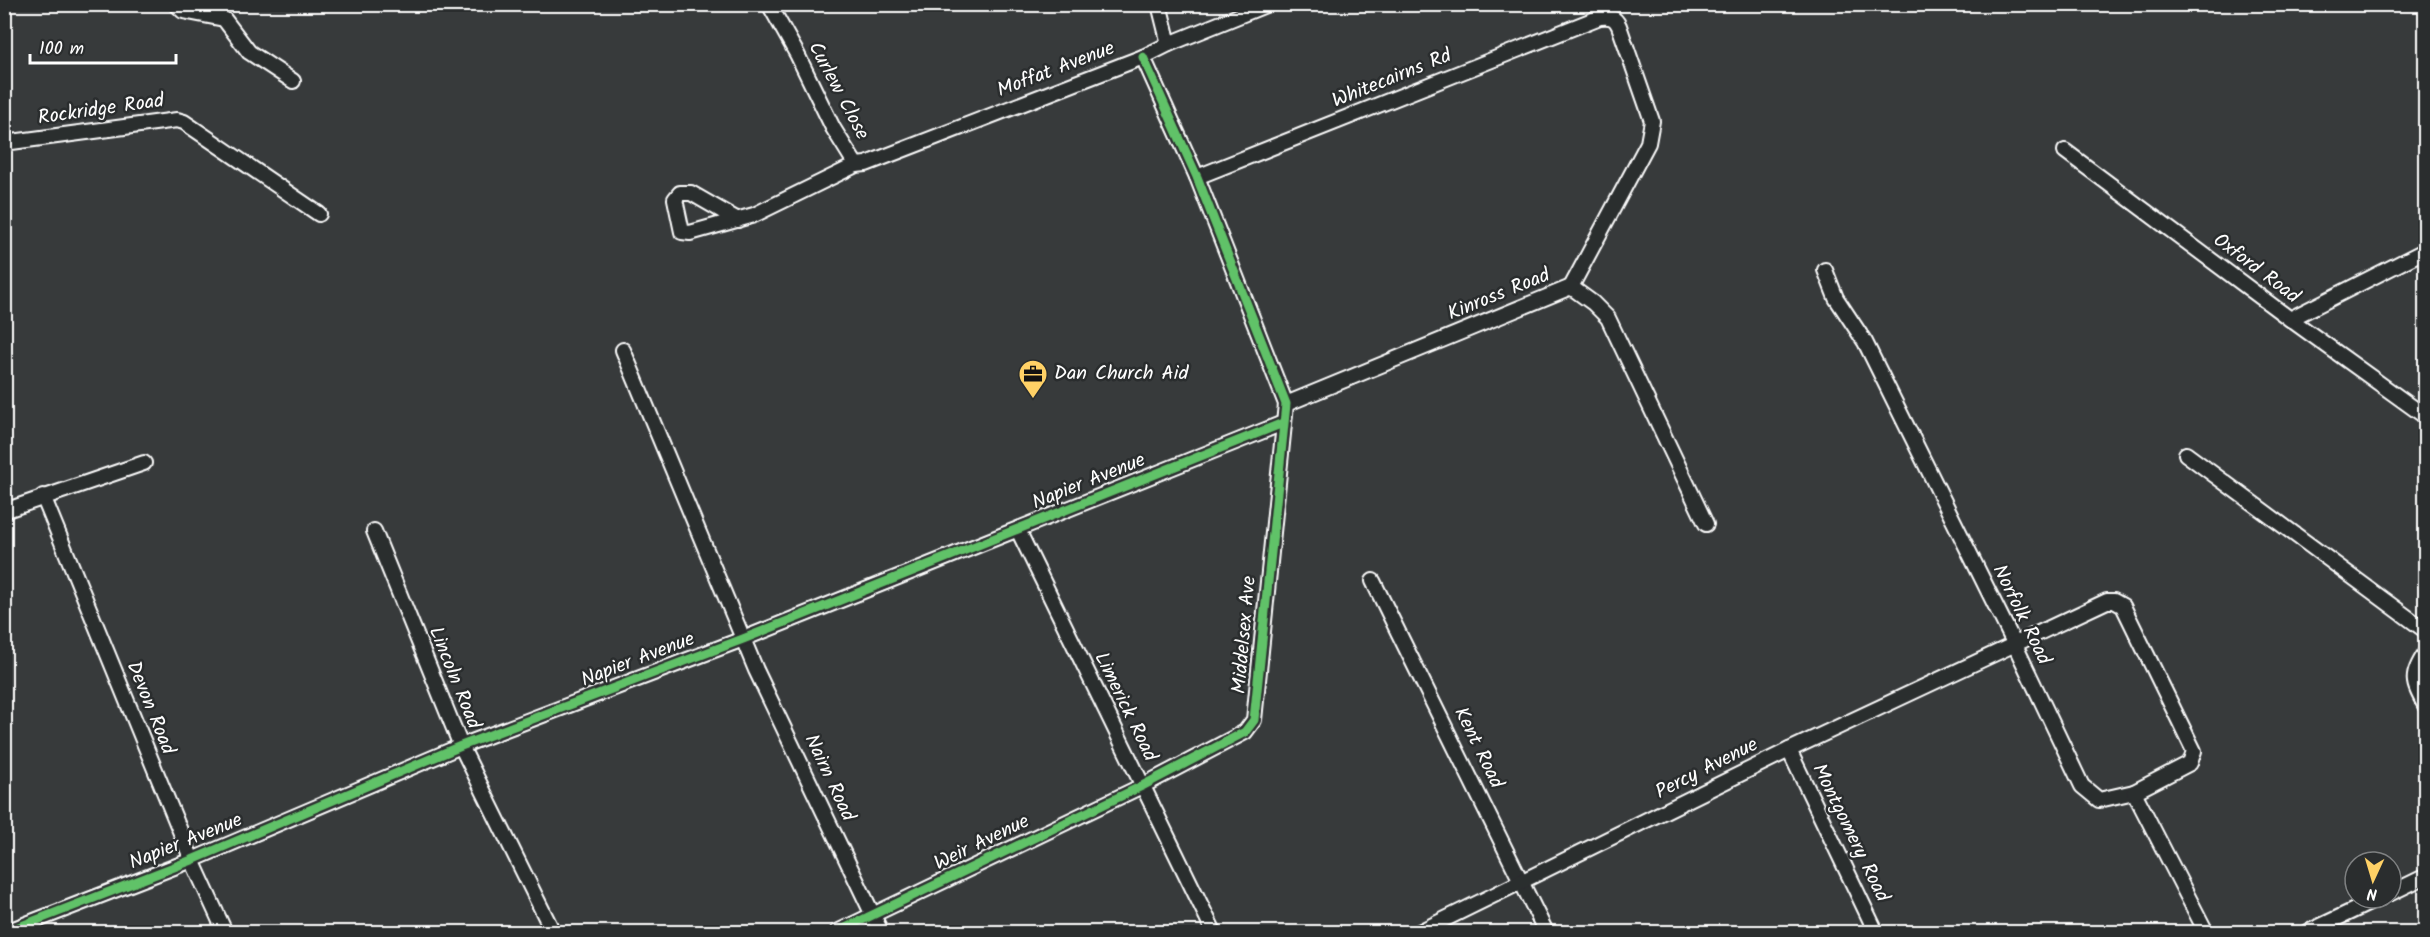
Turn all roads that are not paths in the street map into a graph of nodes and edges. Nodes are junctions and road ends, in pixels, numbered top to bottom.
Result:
1 (176, 4) edge
2 (769, 4) edge
3 (1159, 4) edge
4 (1268, 4) edge
5 (1168, 44) junction
6 (1143, 57) junction
7 (293, 81) dead end
8 (4, 143) edge
9 (2065, 151) dead end
10 (856, 165) junction
11 (1197, 177) junction
12 (319, 214) dead end
13 (738, 220) dead end
14 (2426, 250) edge
15 (1825, 270) dead end
16 (1571, 287) junction
17 (2290, 319) junction
18 (623, 350) dead end
19 (1286, 404) junction
20 (2426, 417) edge
21 (1283, 423) junction
22 (2186, 454) dead end
23 (144, 463) dead end
24 (43, 496) junction
25 (4, 511) edge
26 (1706, 524) dead end
27 (1018, 530) junction
28 (374, 531) dead end
29 (1373, 581) dead end
30 (2426, 631) edge
31 (743, 639) junction
32 (2014, 643) junction
33 (2426, 652) edge
34 (2426, 707) edge
35 (461, 746) junction
36 (1789, 750) junction
37 (1142, 786) junction
38 (2134, 792) junction
39 (192, 860) junction
40 (2426, 876) edge
41 (1523, 883) junction
42 (2403, 887) edge
43 (2355, 910) edge
44 (873, 915) junction
45 (6, 933) edge
46 (225, 933) edge
47 (553, 933) edge
48 (837, 933) edge
49 (881, 933) edge
50 (1214, 933) edge
51 (1419, 933) edge
52 (1546, 933) edge
53 (1876, 933) edge
54 (2206, 933) edge
55 (2308, 933) edge

1 - 7 street
2 - 10 street, Curlew Close
3 - 5 street
4 - 5 street, Moffat Avenue
5 - 6 street, Moffat Avenue
6 - 10 street, Moffat Avenue
6 - 11 street
8 - 12 street, Rockridge Road
9 - 17 street, Oxford Road
10 - 13 street, Moffat Avenue
11 - 16 street, Whitecairns Rd
11 - 19 street
14 - 17 street
15 - 32 street, Norfolk Road
16 - 19 street, Kinross Road
16 - 26 street, Kinross Road
17 - 20 street, Oxford Road
18 - 31 street, Nairn Road
19 - 21 street, Middelsex Ave
21 - 27 street, Napier Avenue
21 - 37 street, Middelsex Ave
22 - 30 street
23 - 24 street
24 - 25 street
24 - 39 street, Devon Road
27 - 31 street, Napier Avenue
27 - 37 street, Limerick Road
28 - 35 street, Lincoln Road
29 - 41 street, Kent Road
31 - 35 street, Napier Avenue
31 - 44 street, Nairn Road
32 - 36 street, Percy Avenue
32 - 38 street, Norfolk Road
32 - 38 street, Percy Avenue
33 - 34 street
35 - 39 street, Napier Avenue
35 - 47 street, Lincoln Road
36 - 41 street, Percy Avenue
36 - 53 street, Montgomery Road
37 - 44 street, Weir Avenue
37 - 50 street, Limerick Road
38 - 54 street
39 - 45 street, Napier Avenue
39 - 46 street, Devon Road
40 - 42 street
41 - 51 street, Percy Avenue
41 - 52 street, Kent Road
43 - 55 street
44 - 48 street, Weir Avenue
44 - 49 street, Nairn Road

